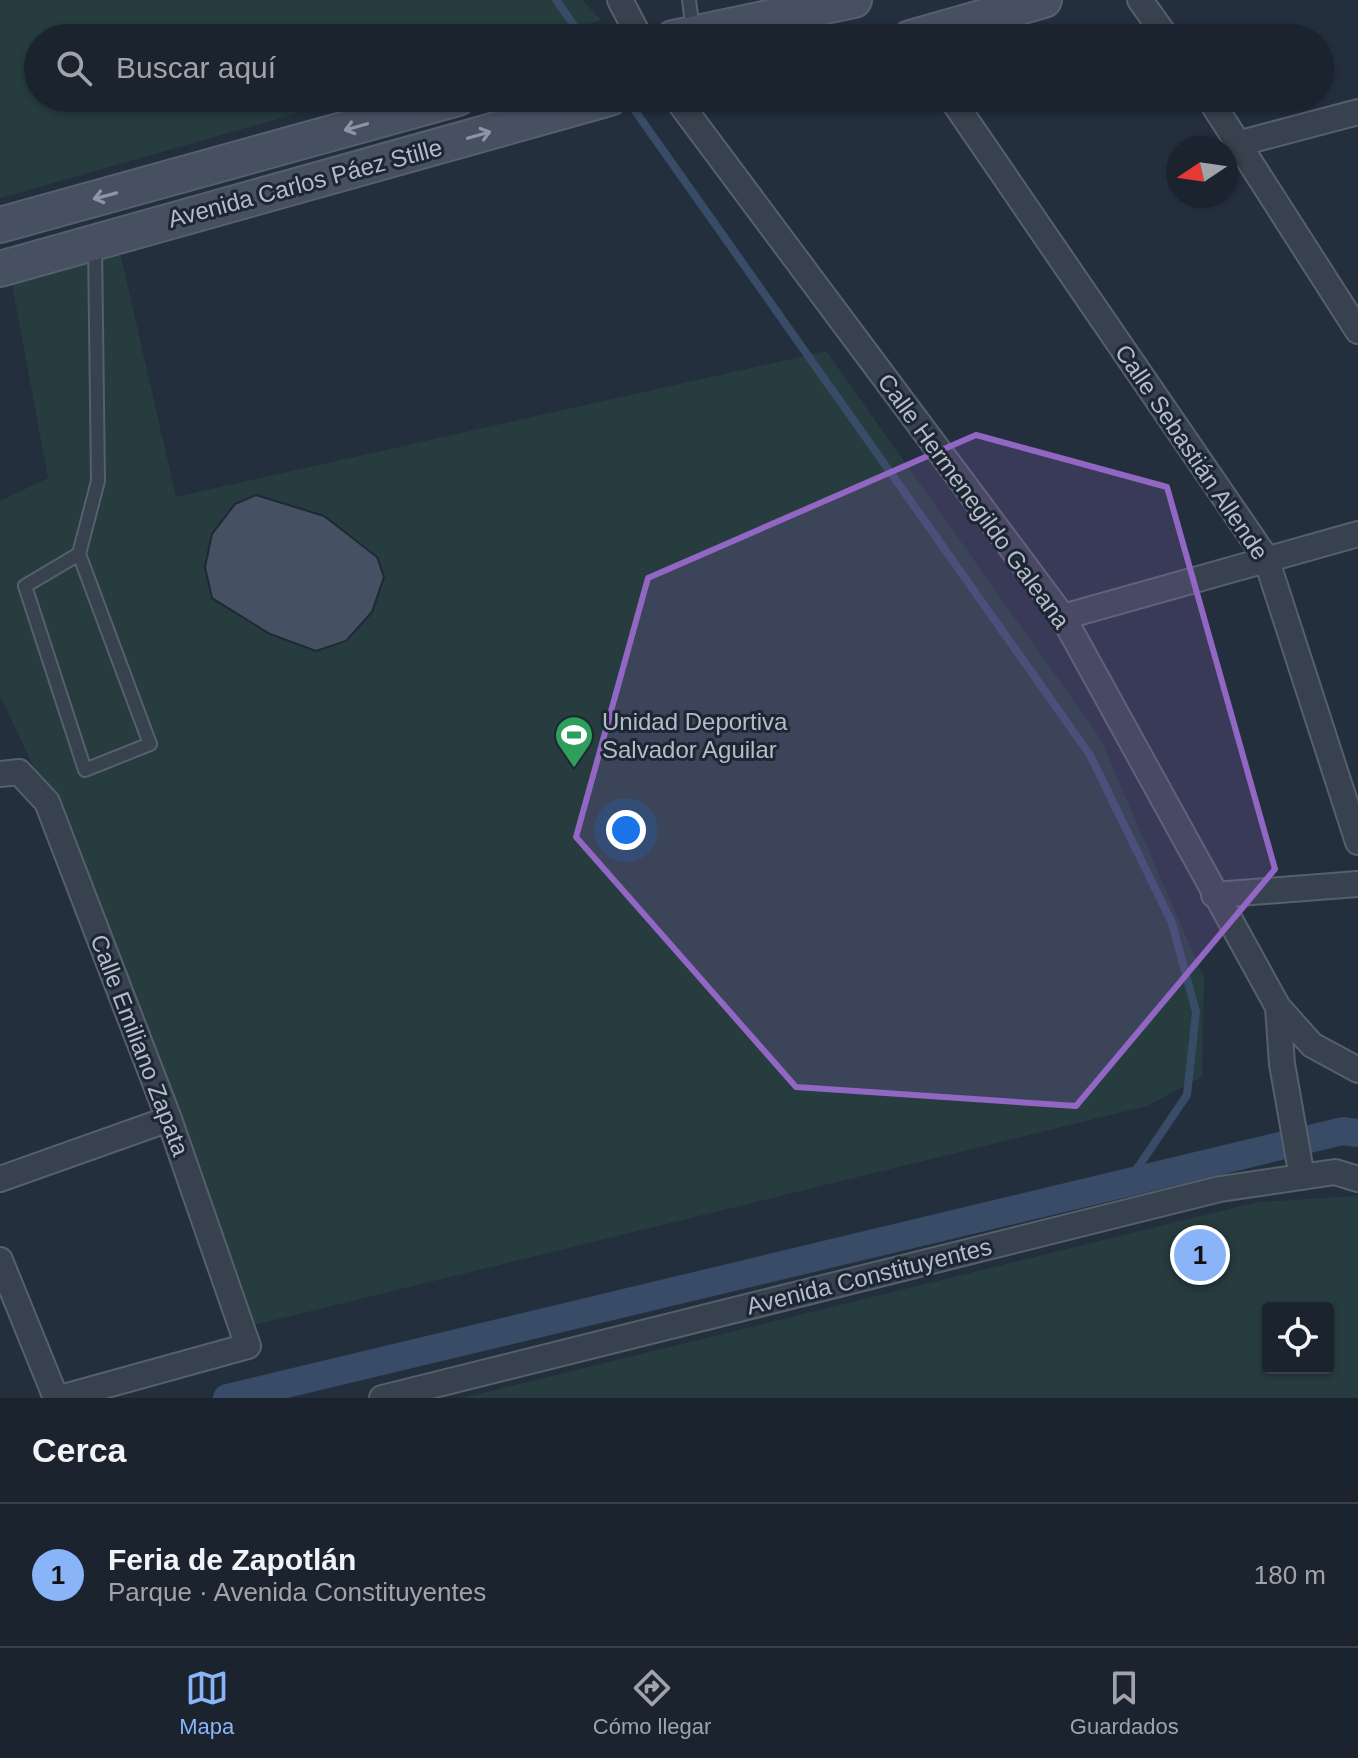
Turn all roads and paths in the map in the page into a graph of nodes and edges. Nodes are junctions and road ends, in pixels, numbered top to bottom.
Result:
1 (620, 0) edge
2 (854, 0) edge
3 (1044, 0) edge
4 (1140, 0) edge
5 (633, 24) edge
6 (706, 24) edge
7 (959, 24) edge
8 (1157, 24) edge
9 (408, 112) edge
10 (562, 112) edge
11 (686, 112) edge
12 (961, 112) edge
13 (1219, 112) edge
14 (1358, 112) edge
15 (1241, 143) junction
16 (0, 225) edge
17 (95, 241) junction
18 (0, 269) edge
19 (1351, 304) edge
20 (1358, 331) edge
21 (1358, 534) edge
22 (79, 554) junction
23 (1266, 558) junction
24 (1063, 617) junction
25 (0, 774) edge
26 (1358, 842) edge
27 (1358, 884) edge
28 (1214, 895) junction
29 (1278, 1007) junction
30 (1357, 1070) edge
31 (169, 1119) junction
32 (1300, 1166) junction
33 (0, 1179) edge
34 (1358, 1179) edge
35 (0, 1260) edge
36 (58, 1398) edge
37 (382, 1398) edge

1 - 5 street
2 - 6 street
3 - 7 street
4 - 8 street
9 -> 16 street, Avenida Carlos Páez Stille
17 -> 10 street, Avenida Carlos Páez Stille
11 - 24 street, Calle Hermenegildo Galeana
12 - 23 street, Calle Sebastián Allende
13 - 15 street
14 - 15 street
15 - 19 street
17 - 18 street, Avenida Carlos Páez Stille
17 - 22 lane
19 - 20 street
21 - 23 street
22 - 22 lane
23 - 24 street
23 - 26 street, Calle Sebastián Allende
24 - 28 street, Calle Hermenegildo Galeana
25 - 31 street, Calle Emiliano Zapata
27 - 28 street
28 - 29 street, Calle Hermenegildo Galeana
29 - 30 street, Calle Hermenegildo Galeana
29 - 32 street
31 - 33 street
31 - 36 street, Calle Emiliano Zapata
32 - 34 street, Avenida Constituyentes
32 - 37 street, Avenida Constituyentes
35 - 36 street

